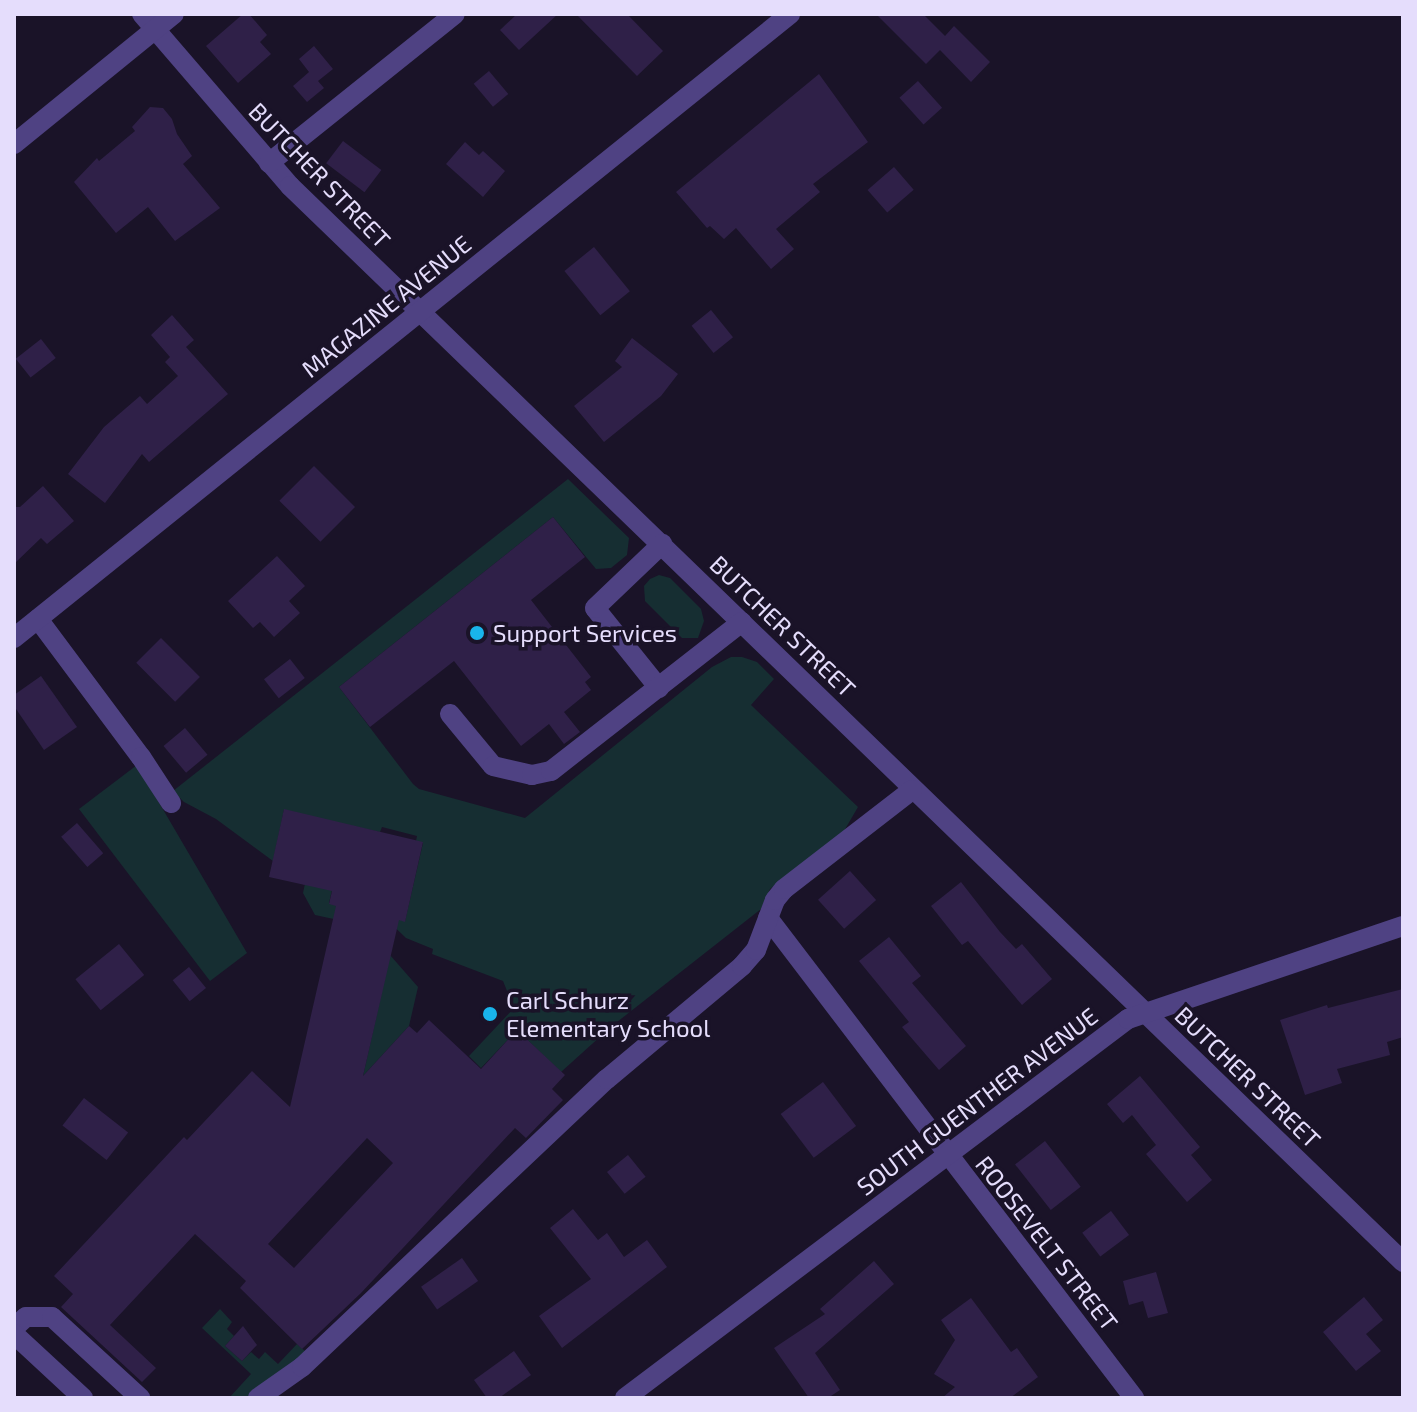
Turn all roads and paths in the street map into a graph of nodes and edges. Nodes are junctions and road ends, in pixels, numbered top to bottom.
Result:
1 (174, 14) edge
2 (455, 14) edge
3 (790, 14) edge
4 (148, 22) edge
5 (14, 144) edge
6 (269, 163) junction
7 (418, 313) junction
8 (662, 544) junction
9 (38, 619) junction
10 (742, 622) junction
11 (14, 638) edge
12 (659, 688) junction
13 (450, 714) dead end
14 (912, 790) junction
15 (171, 803) dead end
16 (768, 918) junction
17 (1403, 926) edge
18 (1143, 1013) junction
19 (948, 1157) junction
20 (1403, 1262) edge
21 (14, 1331) edge
22 (83, 1398) edge
23 (140, 1398) edge
24 (258, 1398) edge
25 (627, 1398) edge
26 (1134, 1398) edge

1 - 4 street
2 - 6 street
3 - 7 street, MAGAZINE AVENUE
4 - 5 street
4 - 6 street, BUTCHER STREET
6 - 7 street, BUTCHER STREET
7 - 8 street, BUTCHER STREET
7 - 9 street, MAGAZINE AVENUE
8 - 10 street, BUTCHER STREET
8 - 12 street
9 - 11 street, MAGAZINE AVENUE
9 - 15 street
10 - 12 street
10 - 14 street, BUTCHER STREET
12 - 13 street
14 - 16 street
14 - 18 street, BUTCHER STREET
16 - 19 street, ROOSEVELT STREET
16 - 24 street
17 - 18 street, SOUTH GUENTHER AVENUE
18 - 19 street, SOUTH GUENTHER AVENUE
18 - 20 street, BUTCHER STREET
19 - 25 street, SOUTH GUENTHER AVENUE
19 - 26 street, ROOSEVELT STREET
21 - 22 street
21 - 23 street

